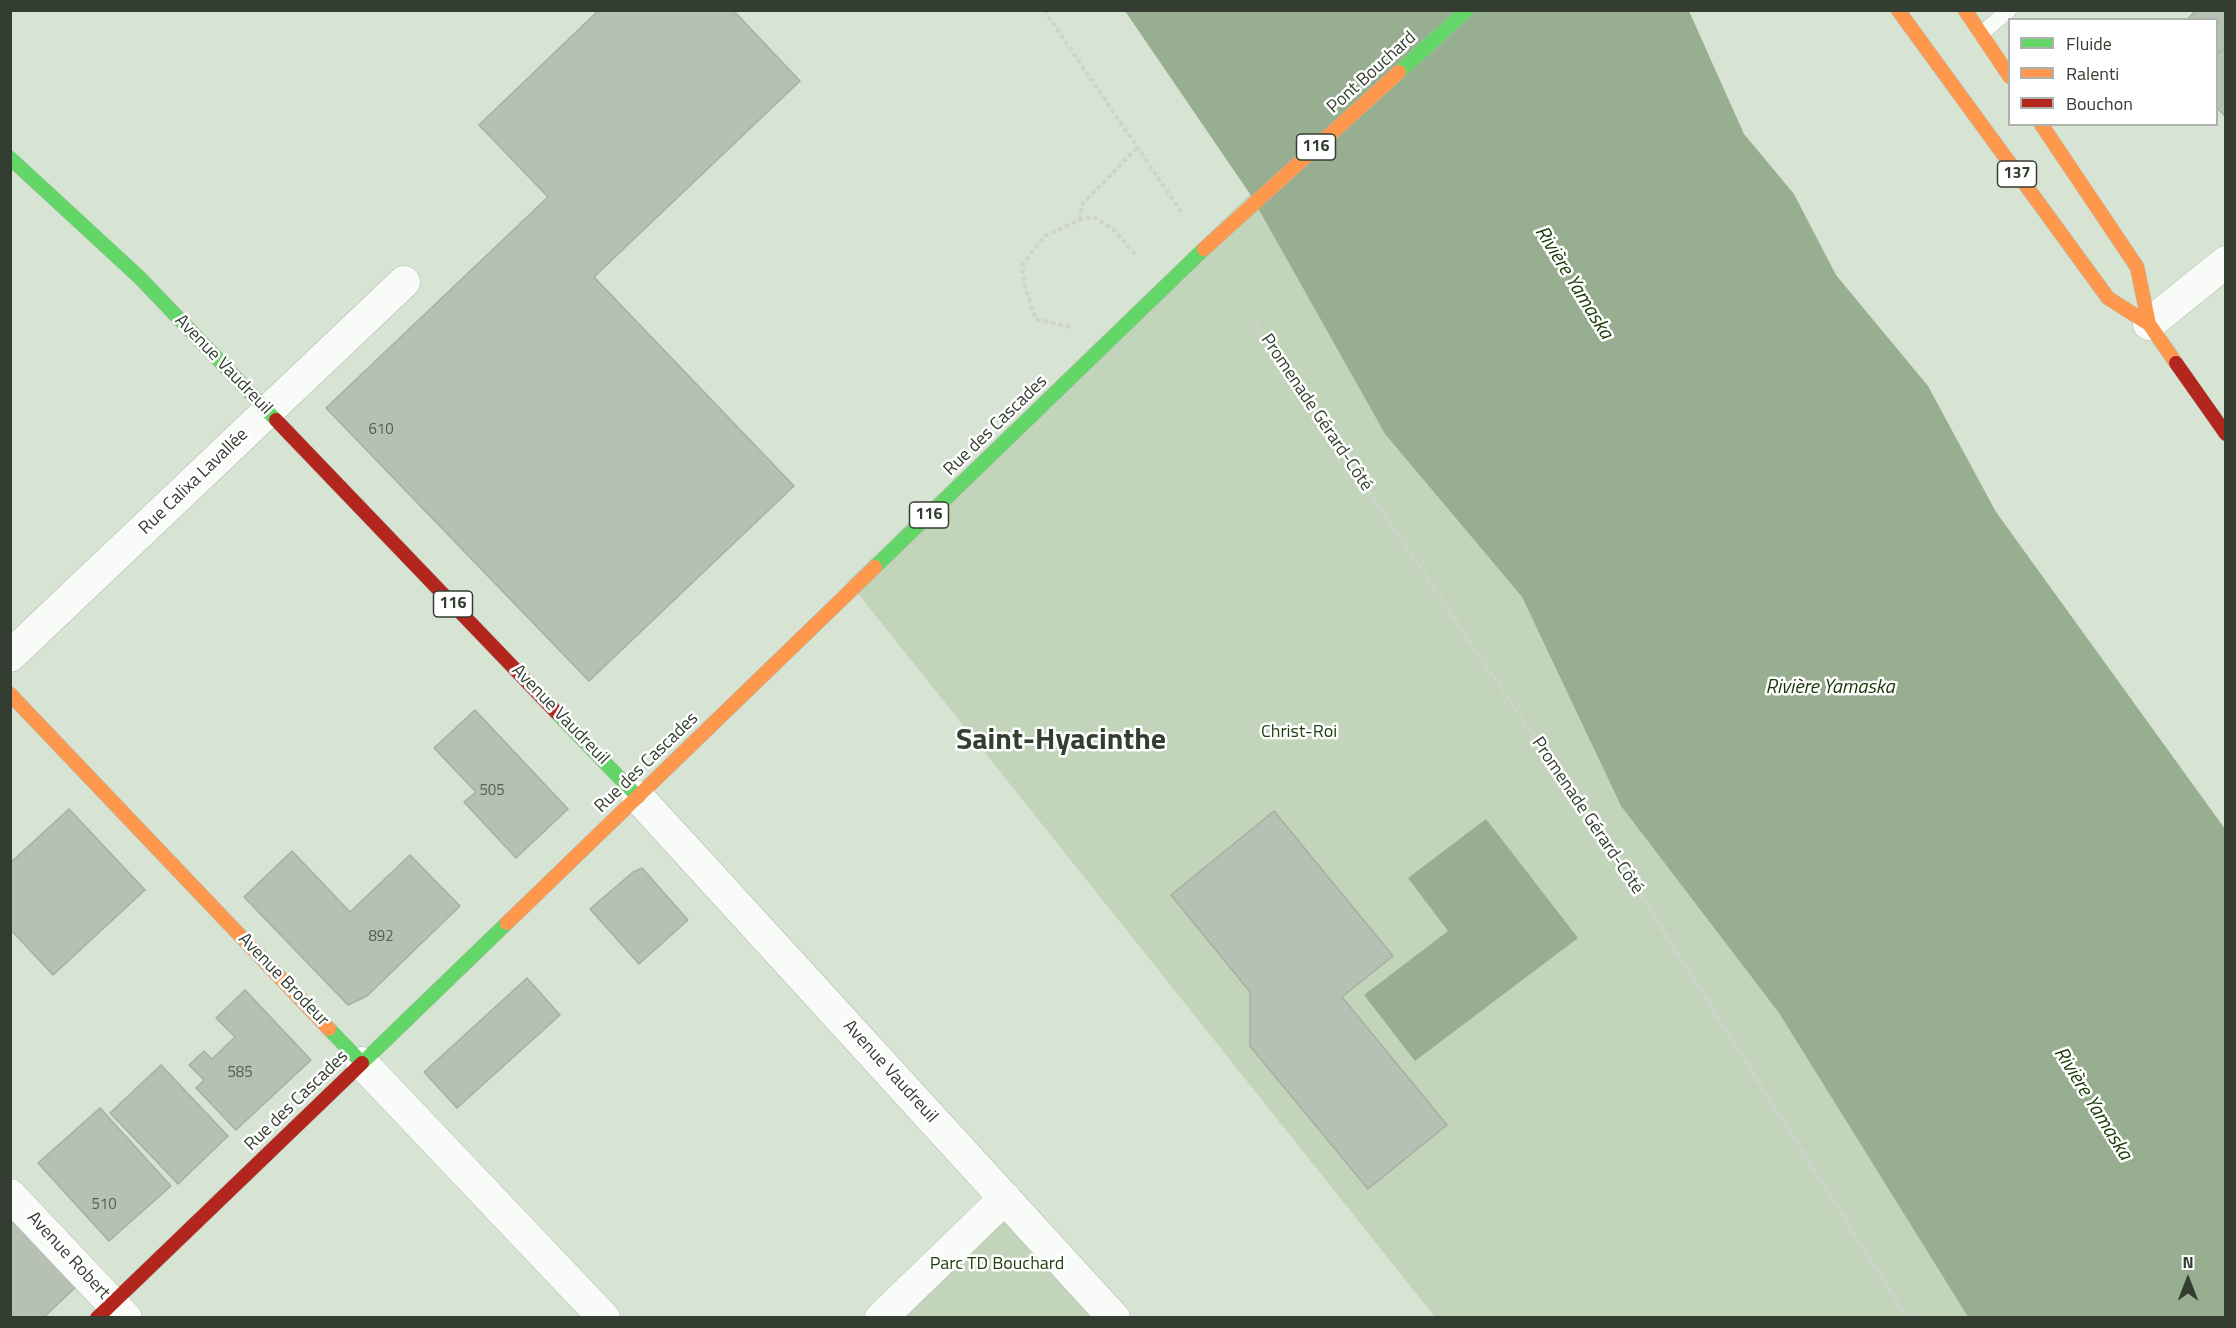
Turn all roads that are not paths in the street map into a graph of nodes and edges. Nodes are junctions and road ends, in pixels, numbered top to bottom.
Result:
1 (1467, 10) edge
2 (1898, 10) edge
3 (1965, 10) edge
4 (2009, 10) edge
5 (1981, 34) junction
6 (2008, 74) edge
7 (2042, 126) edge
8 (10, 158) edge
9 (1220, 234) joint
10 (2226, 262) edge
11 (404, 282) dead end
12 (2149, 324) junction
13 (268, 412) junction
14 (2226, 434) edge
15 (10, 656) edge
16 (10, 694) edge
17 (638, 797) junction
18 (362, 1063) junction
19 (10, 1195) edge
20 (1005, 1198) junction
21 (112, 1313) edge
22 (604, 1317) edge
23 (881, 1317) edge
24 (1114, 1317) edge

1 - 9 main road, Pont Bouchard / 116
2 - 12 main road, 137
3 - 5 main road
4 - 5 lane
5 - 6 main road
7 - 12 main road, 137
8 - 13 main road, Avenue Vaudreuil / 116
9 - 17 main road, Rue des Cascades / 116
10 - 12 street
11 - 13 street, Rue Calixa Lavallée
12 - 14 main road, 137
13 - 15 street, Rue Calixa Lavallée
13 - 17 main road, Avenue Vaudreuil / 116
16 - 18 main road, Avenue Brodeur
17 - 18 main road, Rue des Cascades / 116
17 - 20 street, Avenue Vaudreuil
18 - 21 main road, Rue des Cascades
18 - 22 street, Avenue Brodeur
19 - 21 street, Avenue Robert
20 - 23 street
20 - 24 street, Avenue Vaudreuil

